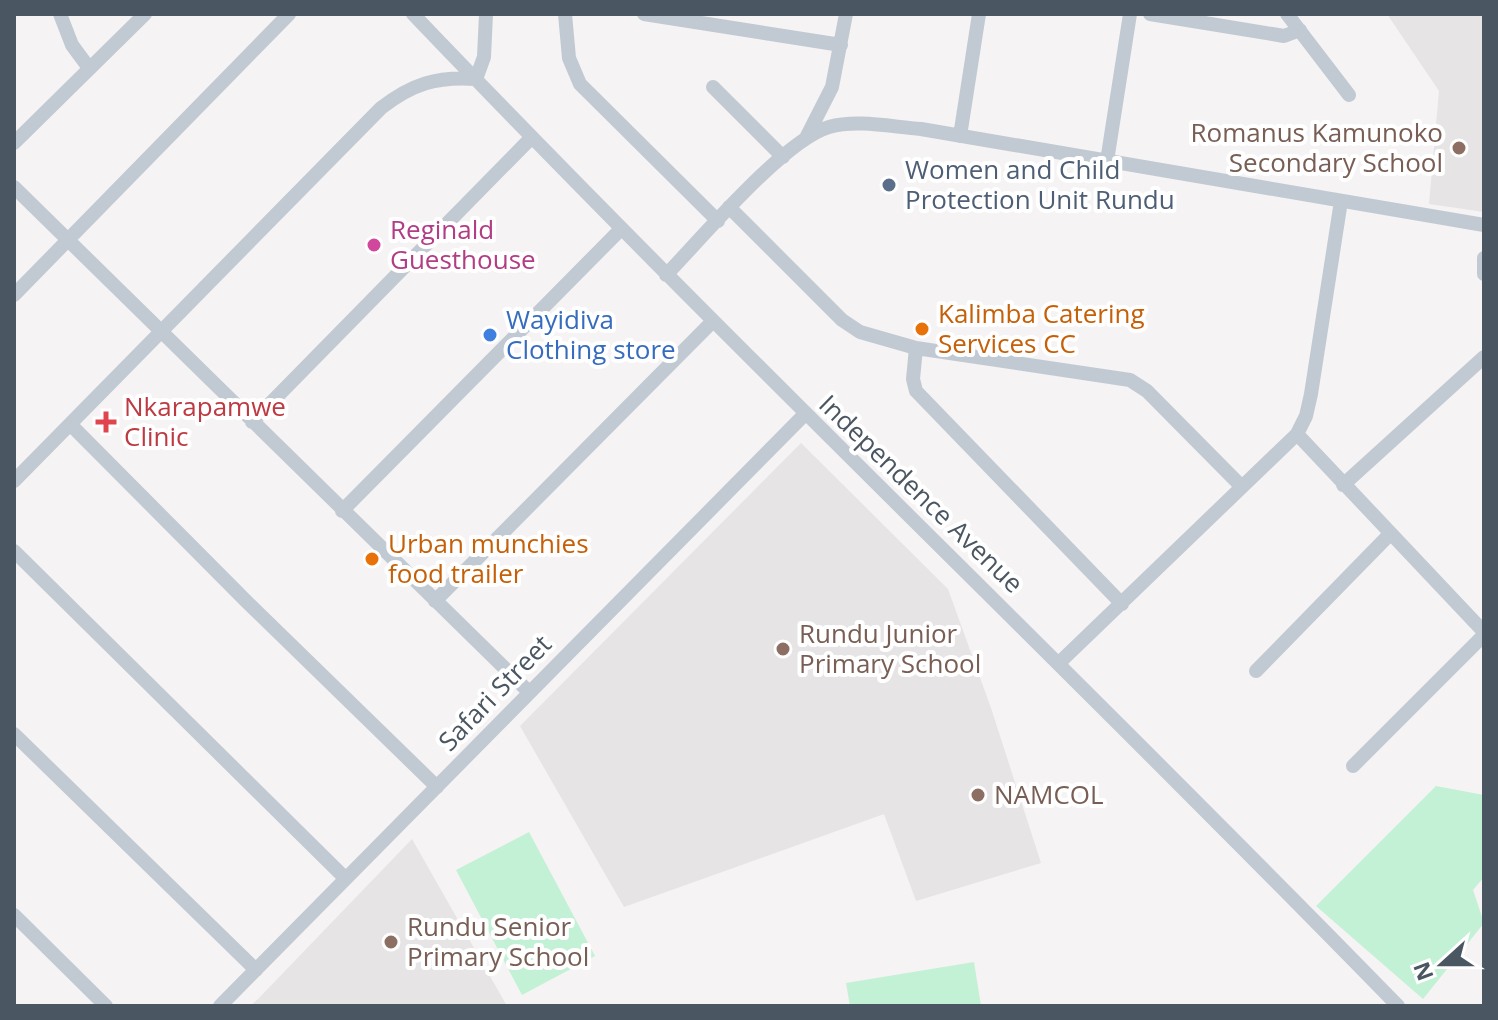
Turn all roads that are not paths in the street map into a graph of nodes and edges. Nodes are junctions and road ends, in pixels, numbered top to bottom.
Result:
1 (60, 14) edge
2 (145, 14) edge
3 (289, 14) edge
4 (413, 14) edge
5 (486, 14) edge
6 (565, 14) edge
7 (644, 14) edge
8 (846, 14) edge
9 (979, 14) edge
10 (1130, 14) edge
11 (1150, 14) edge
12 (1287, 14) edge
13 (1300, 30) junction
14 (841, 45) junction
15 (89, 68) junction
16 (476, 79) junction
17 (713, 87) dead end
18 (1349, 95) dead end
19 (960, 136) junction
20 (531, 138) junction
21 (806, 138) junction
22 (14, 143) edge
23 (783, 157) junction
24 (1107, 161) junction
25 (14, 187) edge
26 (1341, 201) junction
27 (729, 207) junction
28 (718, 221) junction
29 (1484, 225) edge
30 (621, 229) junction
31 (66, 241) junction
32 (1484, 258) edge
33 (1484, 274) edge
34 (666, 275) junction
35 (14, 295) edge
36 (713, 321) junction
37 (162, 332) junction
38 (916, 348) junction
39 (1484, 357) edge
40 (805, 414) junction
41 (252, 422) junction
42 (70, 424) junction
43 (1297, 434) junction
44 (14, 481) edge
45 (1343, 485) junction
46 (1242, 487) junction
47 (342, 511) junction
48 (1390, 534) junction
49 (14, 551) edge
50 (435, 601) junction
51 (1122, 604) junction
52 (1484, 634) edge
53 (1059, 663) junction
54 (1256, 671) dead end
55 (529, 692) junction
56 (14, 734) edge
57 (1353, 766) dead end
58 (437, 787) junction
59 (345, 878) junction
60 (14, 915) edge
61 (256, 970) junction
62 (106, 1006) edge
63 (220, 1006) edge
64 (1398, 1006) edge

1 - 15 street
2 - 15 street
3 - 31 street
4 - 16 street, Independence Avenue
5 - 16 street
6 - 28 street
7 - 14 street
8 - 14 street
9 - 19 street
10 - 24 street
11 - 13 street
12 - 13 street
13 - 18 street
14 - 21 street
15 - 22 street
16 - 20 street, Independence Avenue
16 - 37 street
17 - 23 street
19 - 21 street
19 - 24 street
20 - 30 street, Independence Avenue
20 - 41 street
21 - 23 street
23 - 27 street
24 - 26 street
25 - 31 street
26 - 29 street
26 - 43 street
27 - 28 street
27 - 38 street
28 - 34 street
30 - 34 street, Independence Avenue
30 - 47 street
31 - 35 street
31 - 37 street
32 - 33 street
34 - 36 street, Independence Avenue
36 - 40 street, Independence Avenue
36 - 50 street
37 - 41 street
37 - 42 street
38 - 46 street
38 - 51 street
39 - 45 street
40 - 53 street, Independence Avenue
40 - 55 street, Safari Street
41 - 47 street
42 - 44 street
42 - 58 street
43 - 45 street
43 - 46 street
45 - 48 street
46 - 51 street
47 - 50 street
48 - 52 street
48 - 54 street
49 - 59 street
50 - 55 street
51 - 53 street
52 - 57 street
53 - 64 street, Independence Avenue
55 - 58 street, Safari Street
56 - 61 street
58 - 59 street, Safari Street
59 - 61 street, Safari Street
60 - 62 street
61 - 63 street, Safari Street

